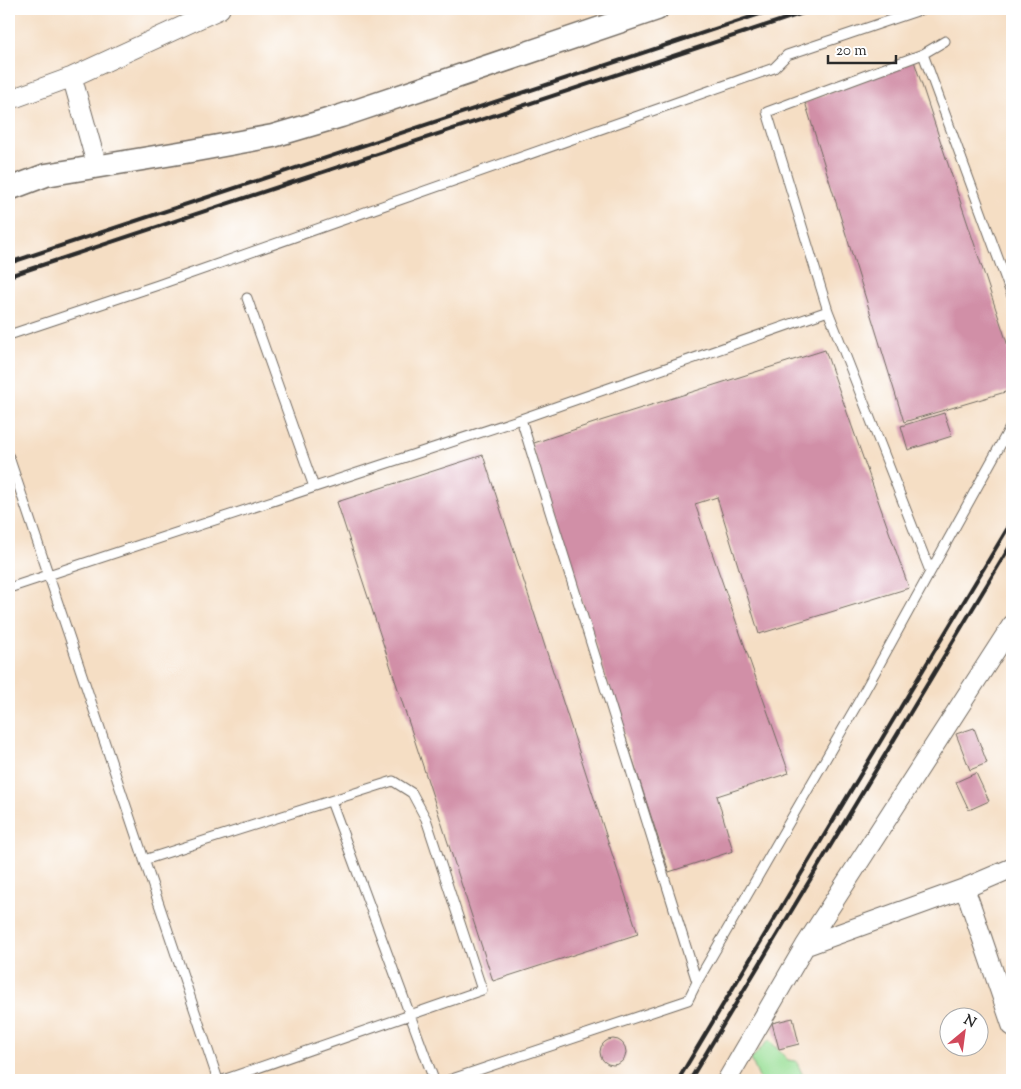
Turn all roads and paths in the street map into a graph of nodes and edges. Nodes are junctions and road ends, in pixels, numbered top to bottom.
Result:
1 (220, 9) edge
2 (657, 9) edge
3 (923, 9) edge
4 (945, 42) dead end
5 (923, 54) junction
6 (72, 77) junction
7 (9, 100) edge
8 (97, 166) junction
9 (9, 188) edge
10 (1012, 296) edge
11 (247, 298) dead end
12 (828, 311) junction
13 (9, 335) edge
14 (521, 419) junction
15 (1012, 424) edge
16 (9, 457) edge
17 (314, 487) junction
18 (930, 571) junction
19 (48, 575) junction
20 (9, 588) edge
21 (1012, 625) edge
22 (331, 801) junction
23 (144, 860) junction
24 (1012, 868) edge
25 (963, 889) junction
26 (804, 946) junction
27 (697, 982) junction
28 (410, 1015) junction
29 (1012, 1026) edge
30 (218, 1080) edge
31 (223, 1080) edge
32 (434, 1080) edge
33 (449, 1080) edge
34 (727, 1080) edge

1 - 6 street
2 - 8 street
3 - 13 lane
4 - 5 lane
5 - 10 lane
5 - 12 lane
6 - 7 street
6 - 8 street
8 - 9 street
11 - 17 lane
12 - 14 lane
12 - 18 lane
14 - 17 lane
14 - 27 lane
15 - 18 lane
16 - 19 lane
17 - 19 lane
18 - 27 lane
19 - 20 lane
19 - 23 lane
21 - 26 street
22 - 23 lane
22 - 28 lane
22 - 28 lane
23 - 30 lane
24 - 25 street
25 - 26 street
25 - 29 street
26 - 34 street
27 - 33 lane
28 - 31 lane
28 - 32 lane

